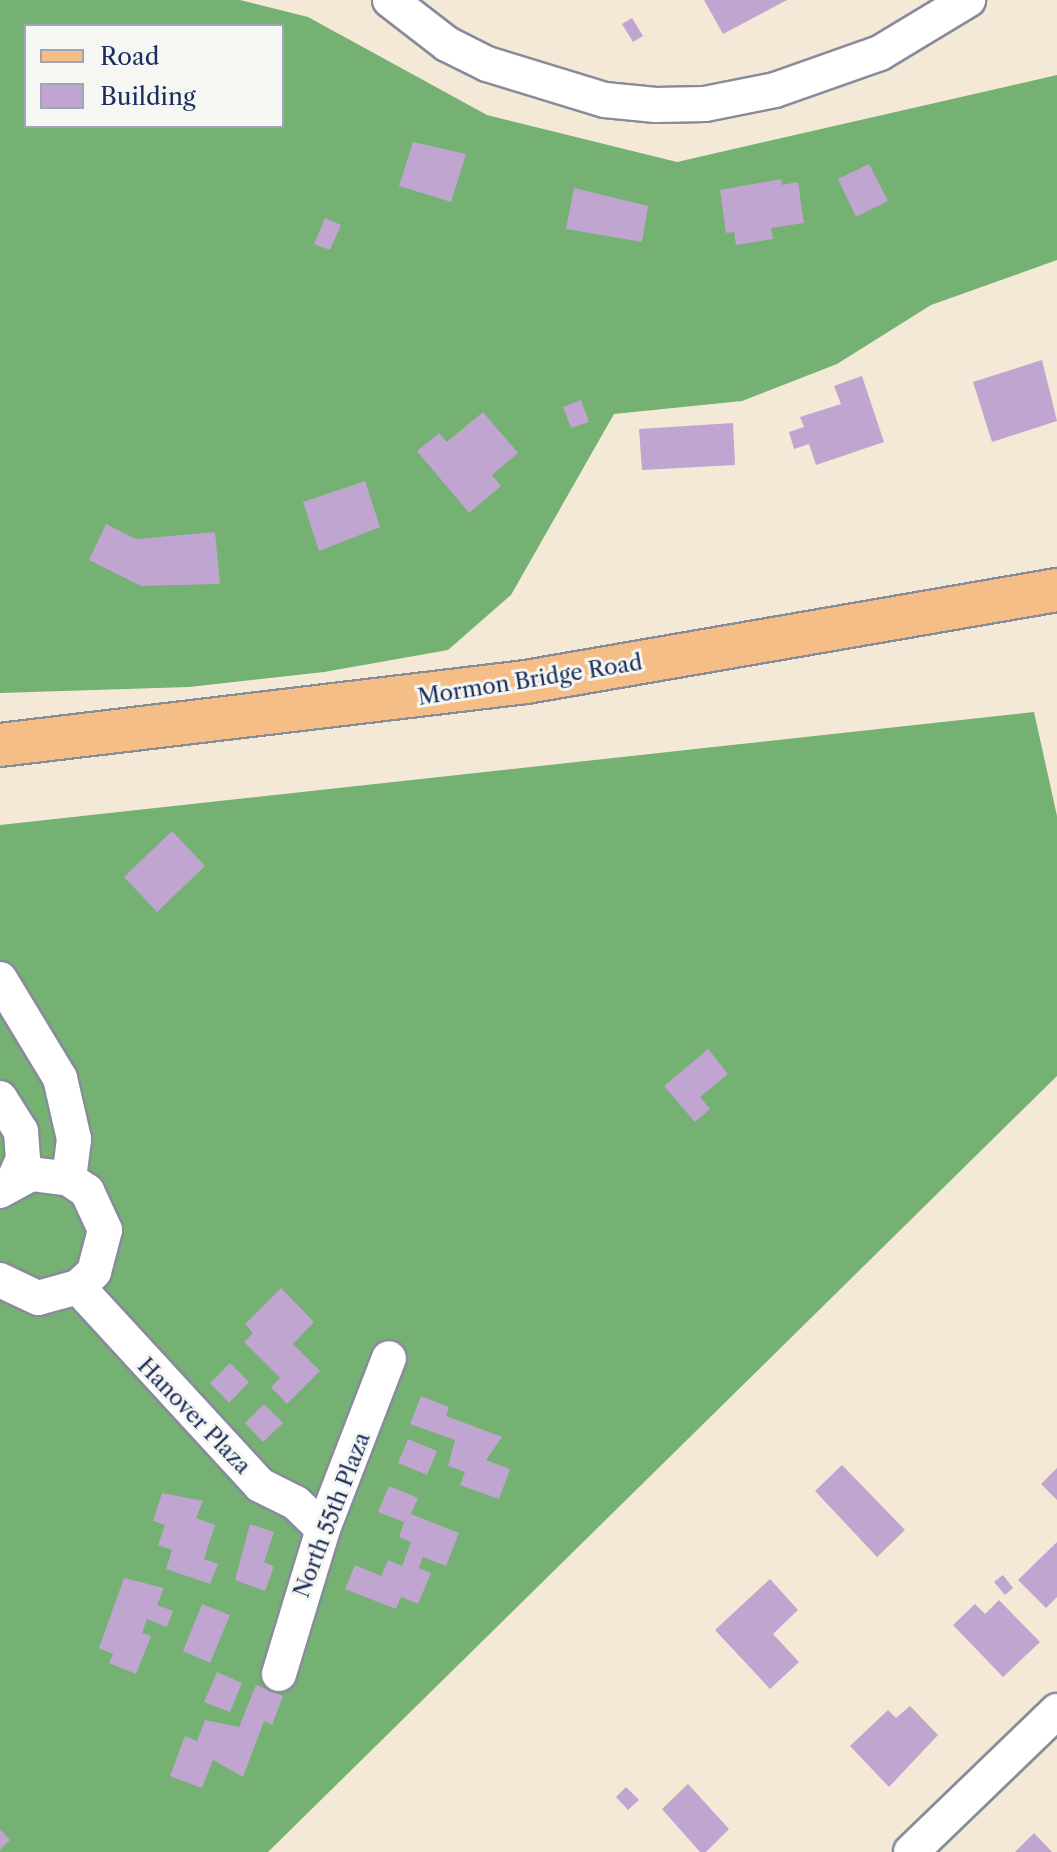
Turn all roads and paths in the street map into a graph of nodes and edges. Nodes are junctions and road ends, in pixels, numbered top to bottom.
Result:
1 (390, 0) edge
2 (968, 0) edge
3 (1057, 590) edge
4 (0, 745) edge
5 (0, 979) edge
6 (0, 1098) edge
7 (69, 1179) junction
8 (6, 1186) edge
9 (0, 1280) edge
10 (78, 1287) junction
11 (389, 1358) dead end
12 (323, 1529) junction
13 (279, 1674) dead end
14 (1057, 1711) edge
15 (911, 1852) edge

1 - 2 street
3 - 4 main road, Mormon Bridge Road
5 - 7 street
6 - 8 street
7 - 8 street
7 - 10 street
9 - 10 street
10 - 12 street, Hanover Plaza
11 - 12 street, North 55th Plaza
12 - 13 street, North 55th Plaza
14 - 15 street

